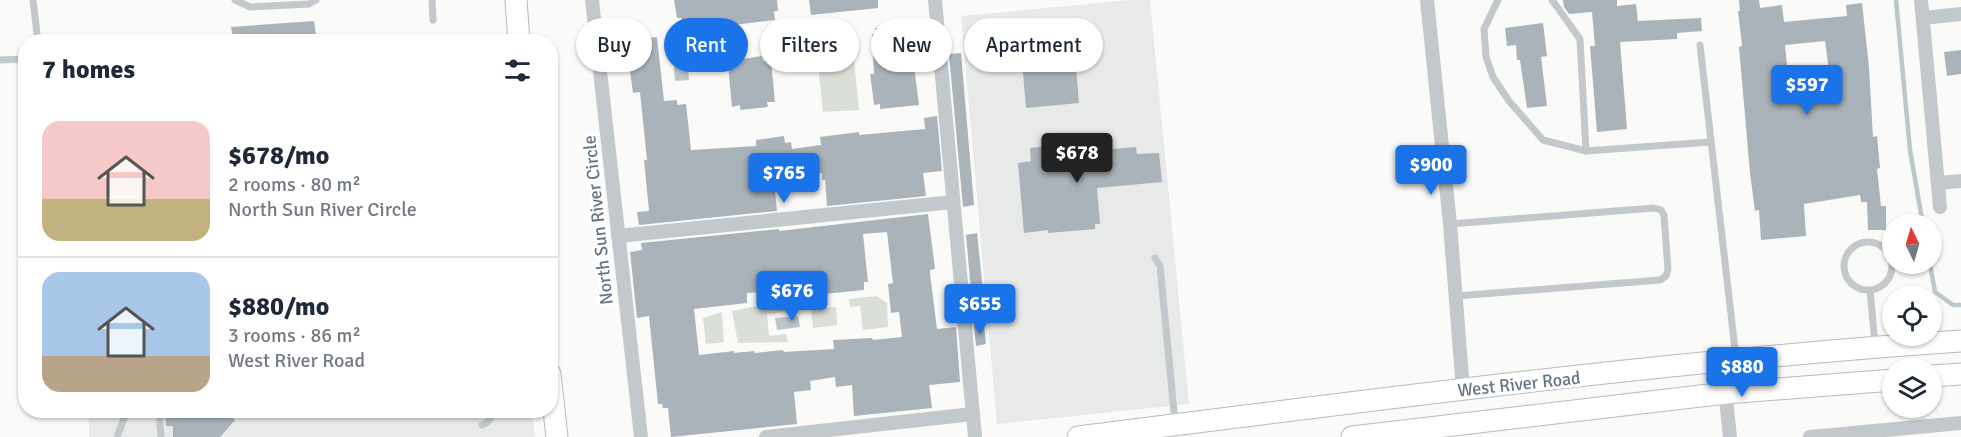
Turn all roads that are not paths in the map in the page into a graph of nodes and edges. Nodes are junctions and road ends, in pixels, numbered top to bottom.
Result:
1 (33, 0) edge
2 (234, 0) edge
3 (316, 0) edge
4 (432, 0) edge
5 (516, 0) edge
6 (592, 0) edge
7 (935, 0) edge
8 (1427, 0) edge
9 (1498, 0) edge
10 (1552, 0) edge
11 (1921, 0) edge
12 (1961, 14) edge
13 (1923, 18) junction
14 (433, 20) dead end
15 (37, 34) edge
16 (518, 34) edge
17 (1700, 45) dead end
18 (18, 59) edge
19 (0, 60) edge
20 (1710, 142) junction
21 (1586, 151) junction
22 (1961, 181) edge
23 (1938, 183) junction
24 (953, 202) junction
25 (1940, 207) dead end
26 (1450, 224) junction
27 (618, 237) junction
28 (1155, 258) dead end
29 (1870, 290) junction
30 (1456, 296) junction
31 (1961, 341) edge
32 (1875, 347) junction
33 (1729, 361) junction
34 (1961, 374) edge
35 (1942, 375) edge
36 (1882, 381) edge
37 (1463, 390) junction
38 (1726, 393) junction
39 (973, 414) junction
40 (124, 418) edge
41 (160, 418) edge
42 (490, 418) edge
43 (555, 418) edge
44 (1961, 423) edge
45 (482, 425) dead end
46 (1175, 425) junction
47 (117, 437) edge
48 (161, 437) edge
49 (557, 437) edge
50 (641, 437) edge
51 (766, 437) edge
52 (975, 437) edge
53 (1078, 437) edge
54 (1352, 437) edge
55 (1730, 437) edge
56 (1810, 437) edge

1 - 15 lane
2 - 3 lane
4 - 14 lane
5 - 16 main road
6 - 27 street, North Sun River Circle
7 - 24 street
8 - 26 street
9 - 21 lane
10 - 21 lane
11 - 13 street
12 - 13 street
13 - 23 street
17 - 20 lane
18 - 19 lane
20 - 21 lane
20 - 33 lane
22 - 23 street
23 - 25 street
24 - 27 street
24 - 39 street
26 - 30 street
26 - 30 lane
27 - 50 street, North Sun River Circle
28 - 46 lane
29 - 29 lane
29 - 32 lane
30 - 37 street
31 - 32 main road, West River Road
32 - 33 main road, West River Road
33 - 37 main road, West River Road
33 - 38 street
34 - 35 main road
36 - 38 main road, West River Road
37 - 46 main road, West River Road
38 - 54 main road, West River Road
38 - 55 street
39 - 51 street
39 - 52 street
40 - 47 lane
41 - 48 lane
42 - 45 lane
43 - 49 main road
44 - 56 street
46 - 53 main road, West River Road

